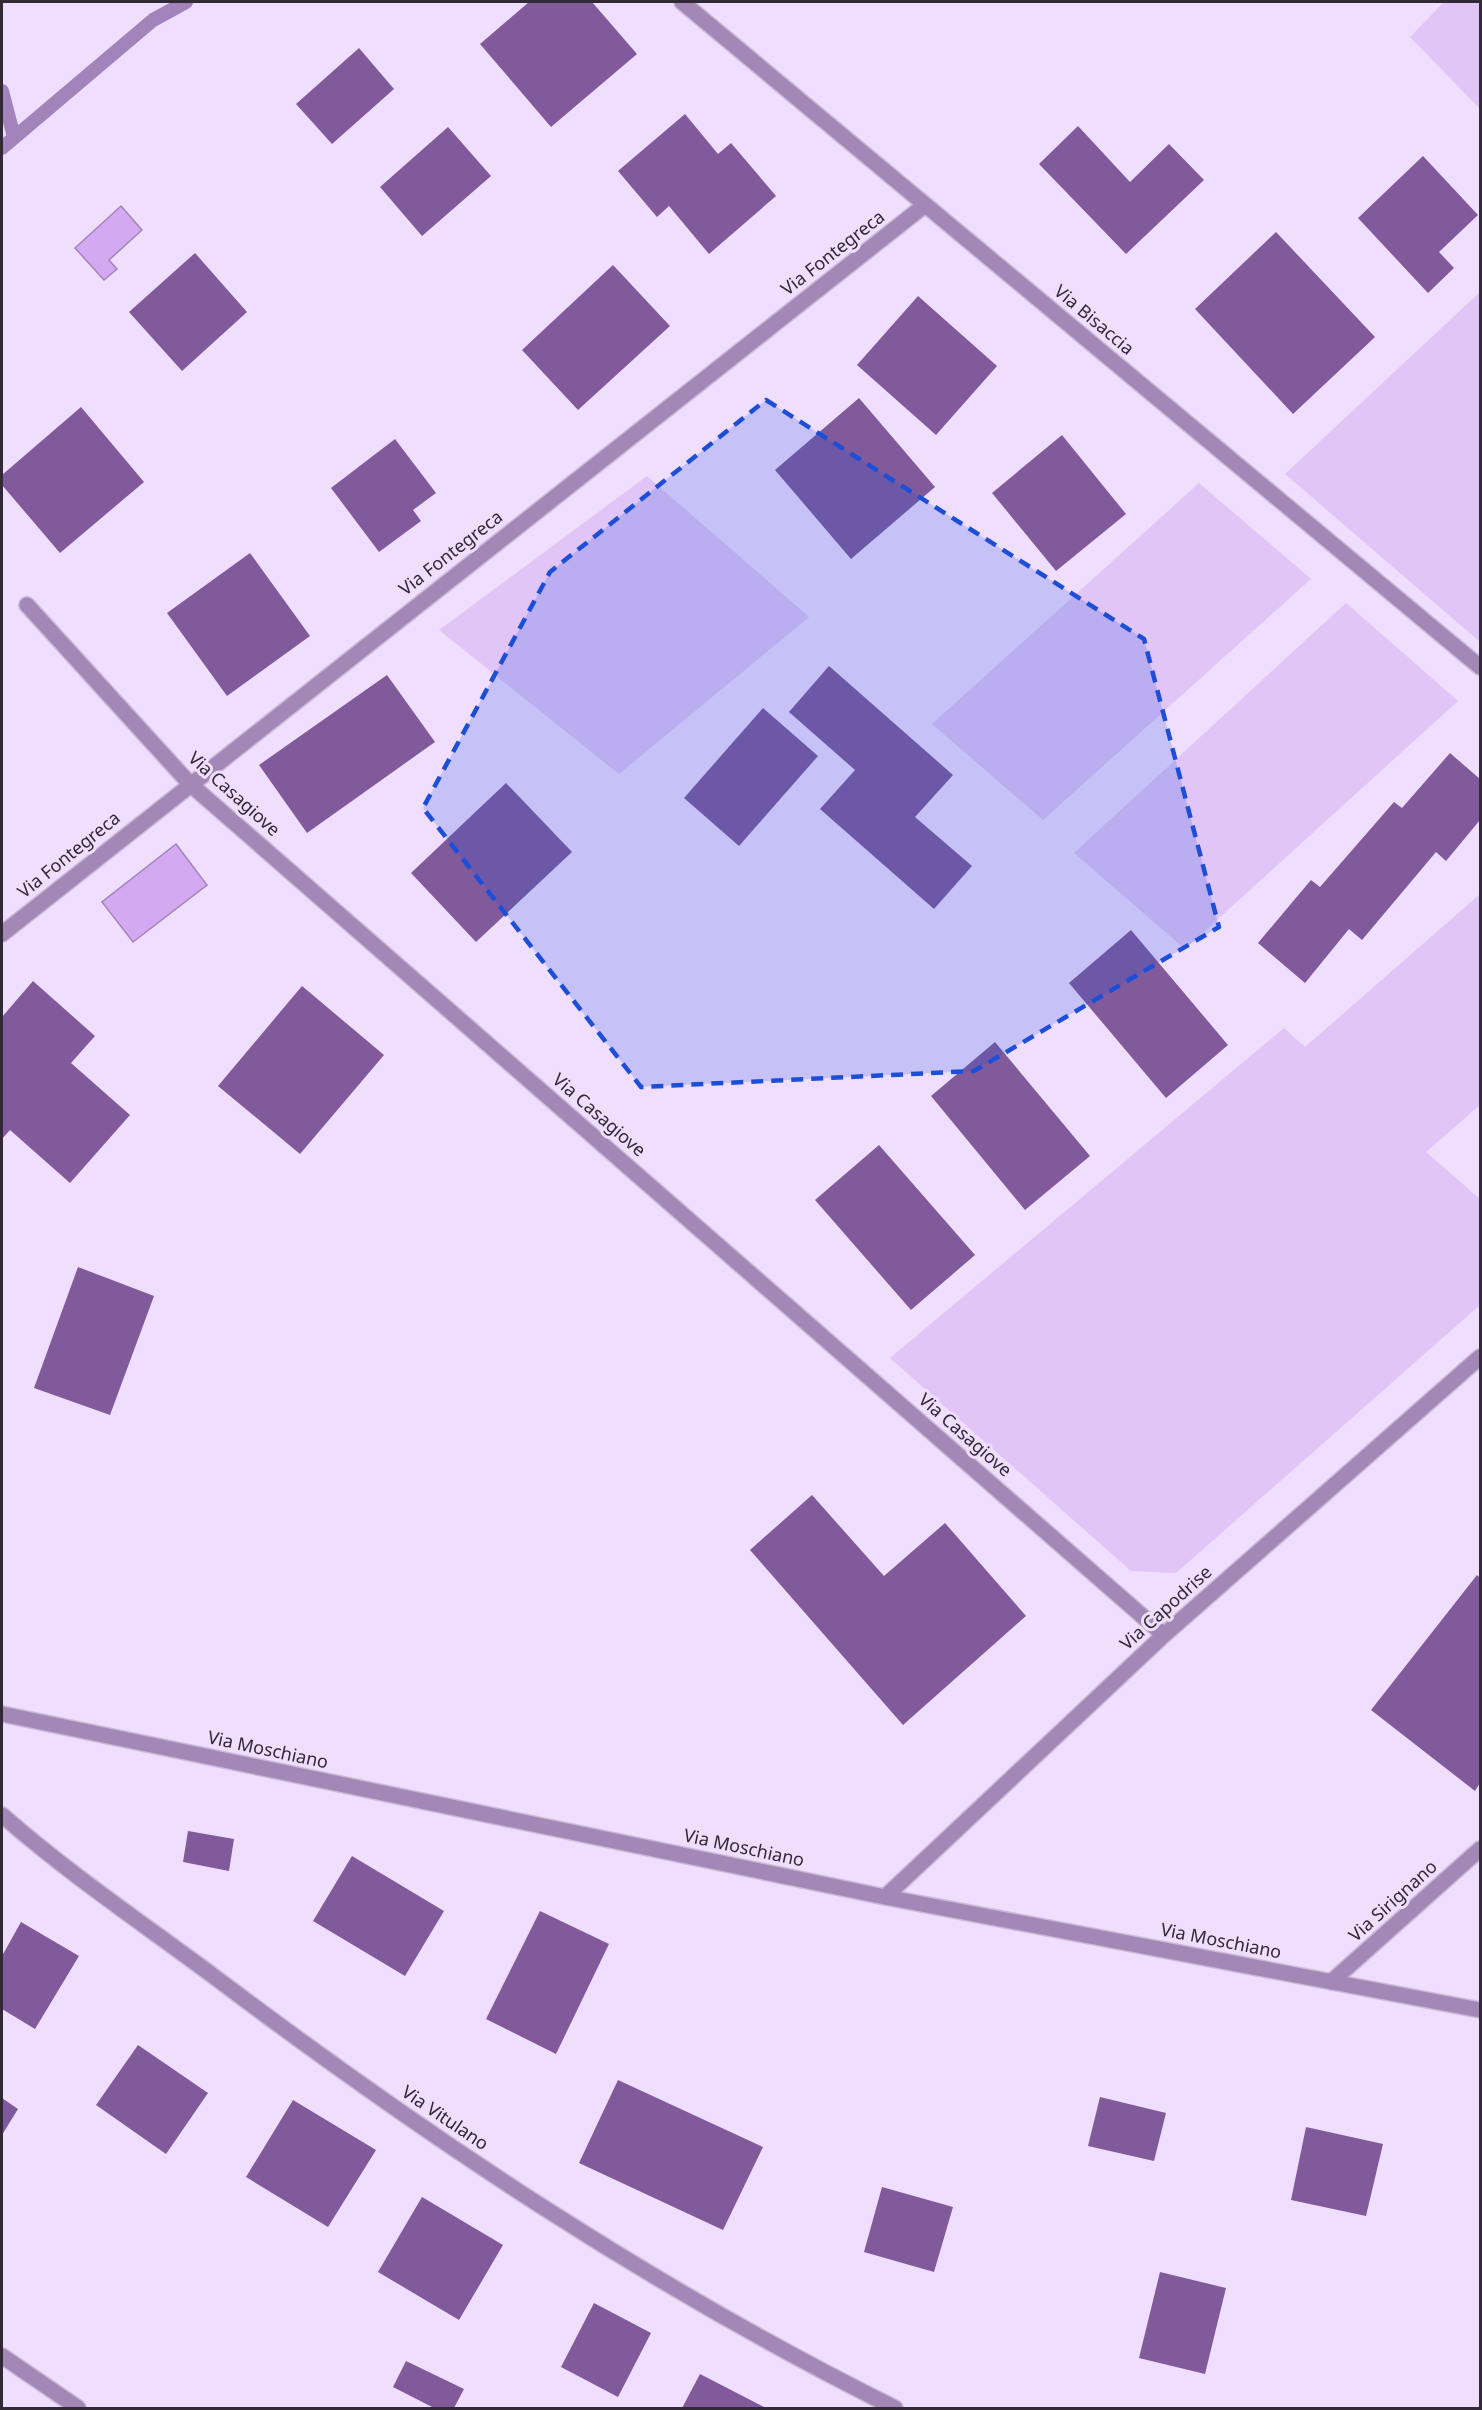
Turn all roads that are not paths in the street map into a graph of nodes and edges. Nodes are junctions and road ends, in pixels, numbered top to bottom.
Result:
1 (682, 2) edge
2 (925, 205) junction
3 (27, 605) dead end
4 (1480, 667) edge
5 (190, 783) junction
6 (2, 934) edge
7 (1480, 1357) edge
8 (1164, 1635) junction
9 (2, 1714) edge
10 (2, 1815) edge
11 (1480, 1849) edge
12 (885, 1897) junction
13 (1331, 1982) junction
14 (1480, 2010) edge
15 (2, 2356) edge
16 (78, 2409) edge
17 (895, 2409) edge

1 - 2 street, Via Bisaccia
2 - 4 street, Via Bisaccia
2 - 5 street, Via Fontegreca
3 - 5 street, Via Casagiove
5 - 6 street, Via Fontegreca
5 - 8 street, Via Casagiove
7 - 8 street, Via Capodrise
8 - 12 street, Via Capodrise
9 - 12 street, Via Moschiano
10 - 17 street, Via Vitulano
11 - 13 street, Via Sirignano
12 - 13 street, Via Moschiano
13 - 14 street, Via Moschiano
15 - 16 street

